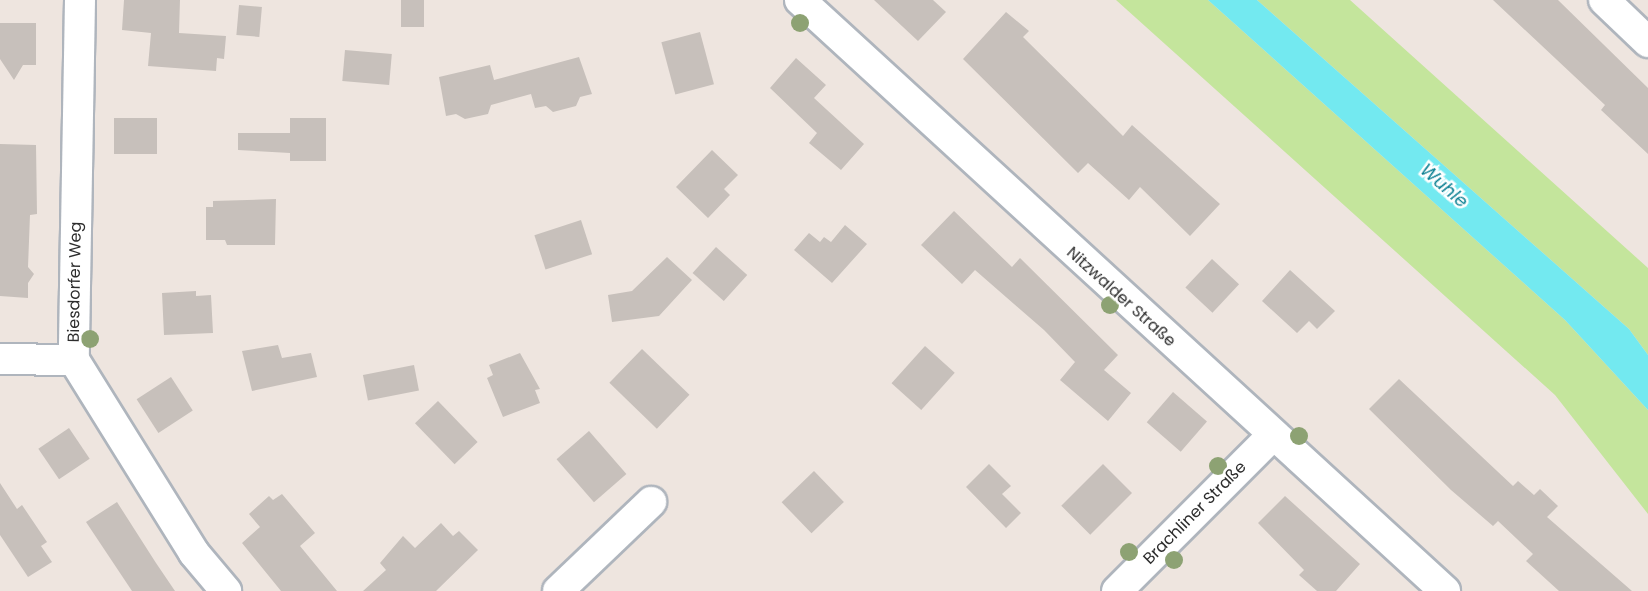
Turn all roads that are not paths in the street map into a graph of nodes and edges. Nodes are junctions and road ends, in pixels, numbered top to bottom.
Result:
1 (80, 0) edge
2 (800, 0) edge
3 (1604, 0) edge
4 (1648, 42) edge
5 (0, 359) edge
6 (74, 360) junction
7 (1273, 435) junction
8 (651, 502) dead end
9 (226, 591) edge
10 (558, 591) edge
11 (1117, 591) edge
12 (1445, 591) edge

1 - 6 street, Biesdorfer Weg
2 - 7 street, Nitzwalder Straße
3 - 4 street
5 - 6 street
6 - 9 street, Biesdorfer Weg
7 - 11 street, Brachliner Straße
7 - 12 street, Nitzwalder Straße
8 - 10 street

